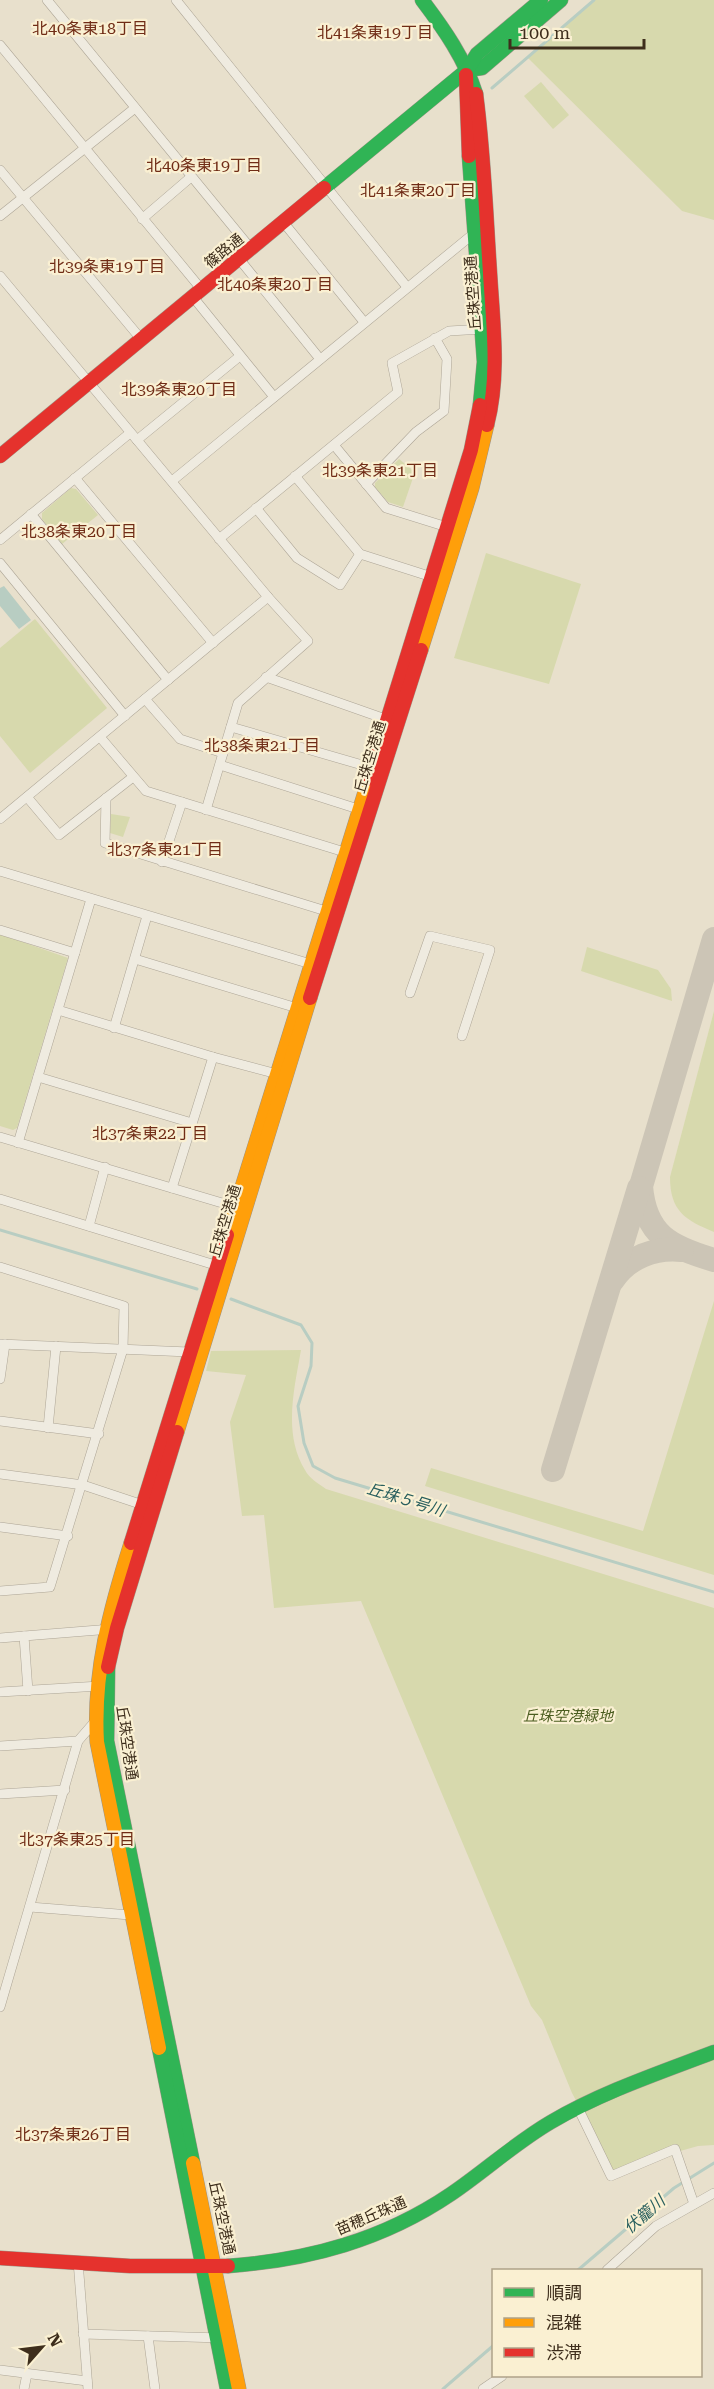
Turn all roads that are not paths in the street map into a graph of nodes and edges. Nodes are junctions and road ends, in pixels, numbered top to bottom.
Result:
1 (47, 0) edge
2 (176, 0) edge
3 (422, 0) edge
4 (541, 0) edge
5 (561, 0) edge
6 (0, 45) edge
7 (467, 70) junction
8 (135, 108) junction
9 (85, 148) junction
10 (0, 170) edge
11 (191, 177) junction
12 (326, 186) junction
13 (23, 198) junction
14 (0, 216) edge
15 (142, 219) junction
16 (284, 223) junction
17 (481, 230) junction
18 (252, 250) junction
19 (240, 260) junction
20 (0, 276) edge
21 (407, 287) junction
22 (197, 294) junction
23 (364, 322) junction
24 (483, 329) junction
25 (435, 338) junction
26 (141, 339) junction
27 (240, 356) junction
28 (320, 359) junction
29 (88, 383) junction
30 (274, 397) junction
31 (134, 436) junction
32 (334, 445) junction
33 (0, 456) edge
34 (295, 476) junction
35 (75, 478) junction
36 (172, 481) junction
37 (366, 484) junction
38 (256, 508) junction
39 (31, 514) junction
40 (447, 527) junction
41 (219, 539) junction
42 (0, 540) edge
43 (360, 554) junction
44 (0, 563) edge
45 (432, 578) junction
46 (268, 597) junction
47 (213, 644) junction
48 (266, 677) junction
49 (168, 680) junction
50 (145, 699) junction
51 (125, 716) junction
52 (392, 722) junction
53 (231, 727) junction
54 (100, 737) junction
55 (223, 753) junction
56 (220, 765) junction
57 (377, 770) junction
58 (133, 777) junction
59 (27, 797) junction
60 (106, 798) junction
61 (182, 802) junction
62 (358, 809) junction
63 (206, 810) junction
64 (0, 819) edge
65 (350, 854) junction
66 (162, 862) junction
67 (0, 871) edge
68 (91, 899) junction
69 (326, 911) junction
70 (147, 916) junction
71 (0, 930) edge
72 (75, 953) junction
73 (135, 959) junction
74 (315, 965) junction
75 (410, 993) dead end
76 (297, 1008) junction
77 (58, 1010) junction
78 (114, 1028) junction
79 (462, 1036) dead end
80 (213, 1057) junction
81 (282, 1075) junction
82 (38, 1077) junction
83 (192, 1123) junction
84 (0, 1137) edge
85 (18, 1143) junction
86 (105, 1167) junction
87 (172, 1188) junction
88 (0, 1199) edge
89 (240, 1208) junction
90 (89, 1226) junction
91 (215, 1265) junction
92 (0, 1267) edge
93 (2, 1344) edge
94 (56, 1346) junction
95 (123, 1349) junction
96 (189, 1352) junction
97 (0, 1378) edge
98 (0, 1421) edge
99 (48, 1428) junction
100 (99, 1434) junction
101 (0, 1474) edge
102 (83, 1485) junction
103 (148, 1506) junction
104 (0, 1527) edge
105 (68, 1536) junction
106 (0, 1591) edge
107 (111, 1629) junction
108 (24, 1636) junction
109 (0, 1638) edge
110 (100, 1686) junction
111 (27, 1691) junction
112 (0, 1692) edge
113 (100, 1717) junction
114 (78, 1741) junction
115 (0, 1746) edge
116 (65, 1790) junction
117 (0, 1794) edge
118 (30, 1907) junction
119 (130, 1915) junction
120 (0, 2007) edge
121 (714, 2052) edge
122 (578, 2108) junction
123 (714, 2193) edge
124 (694, 2204) junction
125 (0, 2258) edge
126 (78, 2261) junction
127 (200, 2266) junction
128 (215, 2267) junction
129 (609, 2269) edge
130 (83, 2334) junction
131 (148, 2336) junction
132 (223, 2338) junction
133 (0, 2370) edge
134 (27, 2374) junction
135 (501, 2377) edge
136 (87, 2385) edge
137 (24, 2389) edge
138 (155, 2389) edge
139 (227, 2389) edge
140 (239, 2389) edge
141 (483, 2389) edge

1 - 8 street
2 - 12 street
3 - 7 main road, 丘珠空港通
4 - 7 main road, 篠路通
5 - 7 main road, 篠路通
6 - 9 street
7 - 12 main road, 篠路通
7 - 17 main road, 丘珠空港通
8 - 9 street
8 - 11 street
9 - 13 street
9 - 15 street
10 - 13 street
11 - 15 street
11 - 18 street
12 - 16 main road, 篠路通
12 - 21 street
13 - 14 street
13 - 26 street
15 - 22 street
16 - 18 main road, 篠路通
16 - 23 street
17 - 21 street
17 - 24 main road, 丘珠空港通
17 - 52 main road, 丘珠空港通
18 - 19 main road, 篠路通
19 - 22 main road, 篠路通
19 - 28 street
20 - 29 street
21 - 23 street
22 - 26 main road, 篠路通
22 - 27 street
23 - 28 street
24 - 25 street
24 - 40 main road, 丘珠空港通
25 - 32 street
25 - 37 street
26 - 29 main road, 篠路通
27 - 30 street
27 - 31 street
28 - 30 street
29 - 31 street
29 - 33 main road, 篠路通
30 - 36 street
31 - 35 street
31 - 36 street
32 - 34 street
32 - 37 street
34 - 38 street
34 - 43 street
35 - 39 street
35 - 47 street
36 - 41 street
37 - 40 street
38 - 41 street
38 - 43 street
39 - 42 street
39 - 49 street
40 - 45 main road, 丘珠空港通
41 - 46 street
43 - 45 street
44 - 51 street
45 - 52 main road, 丘珠空港通
46 - 47 street
46 - 48 street
47 - 49 street
48 - 52 street
48 - 53 street
49 - 50 street
50 - 51 street
50 - 55 street
51 - 54 street
52 - 57 main road, 丘珠空港通
53 - 55 street
53 - 57 street
54 - 58 street
54 - 59 street
55 - 56 street
56 - 62 street
56 - 63 street
57 - 62 main road, 丘珠空港通
57 - 65 main road, 丘珠空港通
58 - 60 street
58 - 61 street
59 - 60 street
59 - 64 street
60 - 66 street
61 - 63 street
61 - 66 street
62 - 65 main road, 丘珠空港通
63 - 65 street
65 - 69 main road, 丘珠空港通
65 - 74 main road, 丘珠空港通
66 - 69 street
67 - 68 street
68 - 70 street
68 - 72 street
69 - 74 main road, 丘珠空港通
70 - 73 street
70 - 74 street
71 - 72 street
72 - 77 street
73 - 76 street
73 - 78 street
74 - 76 main road, 丘珠空港通
74 - 81 main road, 丘珠空港通
75 - 79 street
76 - 81 main road, 丘珠空港通
77 - 78 street
77 - 82 street
78 - 80 street
80 - 81 street
80 - 83 street
81 - 89 main road, 丘珠空港通
82 - 83 street
82 - 85 street
83 - 87 street
84 - 85 street
85 - 86 street
86 - 87 street
86 - 90 street
87 - 89 street
88 - 90 street
89 - 91 main road, 丘珠空港通
89 - 103 main road, 丘珠空港通
90 - 91 street
91 - 96 main road, 丘珠空港通
92 - 95 street
93 - 94 street
93 - 97 street
94 - 95 street
94 - 99 street
95 - 96 street
95 - 100 street
96 - 103 main road, 丘珠空港通
98 - 99 street
99 - 100 street
100 - 102 street
101 - 102 street
102 - 103 street
102 - 105 street
103 - 107 main road, 丘珠空港通
104 - 105 street
105 - 106 street
107 - 108 street
107 - 110 main road, 丘珠空港通
108 - 109 street
108 - 111 street
110 - 111 street
110 - 113 main road, 丘珠空港通
111 - 112 street
113 - 114 street
113 - 119 main road, 丘珠空港通
113 - 128 main road, 丘珠空港通
114 - 115 street
114 - 116 street
116 - 117 street
116 - 118 street
118 - 119 street
118 - 120 street
119 - 127 main road, 丘珠空港通
121 - 122 main road, 苗穂丘珠通
122 - 124 street
122 - 128 main road, 苗穂丘珠通
123 - 124 street
124 - 129 street
125 - 126 main road, 苗穂丘珠通
126 - 127 main road, 苗穂丘珠通
126 - 130 street
127 - 128 main road, 苗穂丘珠通
127 - 132 main road, 丘珠空港通
128 - 132 main road, 丘珠空港通
130 - 131 street
130 - 136 street
131 - 132 street
131 - 138 street
132 - 139 main road, 丘珠空港通
132 - 140 main road, 丘珠空港通
133 - 134 street
134 - 136 street
134 - 137 street
135 - 141 street

